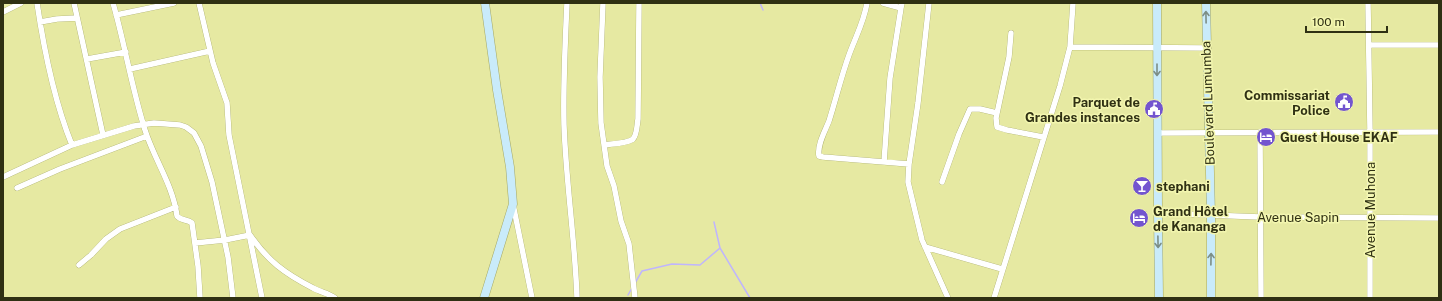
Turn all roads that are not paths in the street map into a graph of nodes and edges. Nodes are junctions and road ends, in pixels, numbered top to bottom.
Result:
1 (21, 3) edge
2 (37, 3) edge
3 (74, 3) edge
4 (113, 3) edge
5 (174, 3) edge
6 (199, 3) edge
7 (485, 3) edge
8 (567, 3) edge
9 (603, 3) edge
10 (640, 3) edge
11 (867, 3) edge
12 (883, 3) edge
13 (929, 3) edge
14 (1073, 3) edge
15 (1157, 3) edge
16 (1206, 3) edge
17 (1368, 3) edge
18 (902, 6) edge
19 (3, 12) edge
20 (116, 15) junction
21 (77, 18) junction
22 (40, 22) junction
23 (1011, 33) dead end
24 (1369, 45) junction
25 (1439, 45) edge
26 (1070, 47) junction
27 (1157, 47) junction
28 (1207, 48) junction
29 (210, 51) junction
30 (126, 52) junction
31 (87, 59) junction
32 (130, 69) junction
33 (997, 112) junction
34 (143, 124) junction
35 (1209, 132) junction
36 (1260, 132) junction
37 (1370, 132) junction
38 (1439, 132) edge
39 (1158, 133) junction
40 (103, 135) junction
41 (147, 136) junction
42 (1043, 137) junction
43 (72, 145) junction
44 (604, 145) junction
45 (884, 162) junction
46 (909, 164) junction
47 (3, 176) edge
48 (942, 182) dead end
49 (17, 188) dead end
50 (513, 204) junction
51 (176, 206) junction
52 (1158, 214) junction
53 (1211, 216) junction
54 (1260, 217) junction
55 (1370, 217) junction
56 (1439, 218) edge
57 (250, 235) junction
58 (225, 240) junction
59 (195, 243) junction
60 (925, 247) junction
61 (79, 265) dead end
62 (1002, 269) junction
63 (200, 298) edge
64 (233, 298) edge
65 (262, 298) edge
66 (335, 298) edge
67 (484, 298) edge
68 (532, 298) edge
69 (577, 298) edge
70 (635, 298) edge
71 (948, 298) edge
72 (994, 298) edge
73 (1160, 298) edge
74 (1211, 298) edge
75 (1261, 298) edge
76 (1370, 298) edge

1 - 19 street
2 - 22 street
3 - 21 street
4 - 20 street
5 - 20 street
6 - 29 street
7 - 50 main road
8 - 69 street
9 - 44 street
10 - 44 street
11 - 45 street
12 - 18 street
13 - 46 street
14 - 26 street
15 - 27 main road
28 -> 16 main road, Boulevard Lumumba
17 - 24 street, Avenue Muhona
18 - 45 street
20 - 30 street
21 - 22 street
21 - 31 street
22 - 43 street
23 - 33 street
24 - 25 street
24 - 37 street, Avenue Muhona
26 - 27 street
26 - 42 street
27 - 28 street
27 -> 39 main road
28 - 35 main road, Boulevard Lumumba
29 - 32 street
29 - 57 street
30 - 31 street
30 - 32 street
31 - 40 street
32 - 34 street
33 - 42 street
33 - 48 street
34 - 40 street
34 - 41 street
34 - 58 street
35 - 36 street
35 - 39 street
35 - 53 main road, Boulevard Lumumba
36 - 37 street
36 - 54 street
37 - 38 street
37 - 55 street, Avenue Muhona
39 - 52 main road
40 - 43 street
41 - 49 street
41 - 51 street
42 - 62 street
43 - 47 street
44 - 70 street
45 - 46 street
46 - 60 street
50 - 67 main road
50 - 68 street
51 - 59 street
51 - 61 street
52 - 53 street, Avenue Sapin
52 -> 73 main road
53 - 54 street, Avenue Sapin
74 -> 53 main road, Boulevard Lumumba
54 - 55 street, Avenue Sapin
54 - 75 street
55 - 56 street, Avenue Sapin
55 - 76 street, Avenue Muhona
57 - 58 street
57 - 65 street
57 - 66 street
58 - 59 street
58 - 64 street
59 - 63 street
60 - 62 street
60 - 71 street
62 - 72 street

